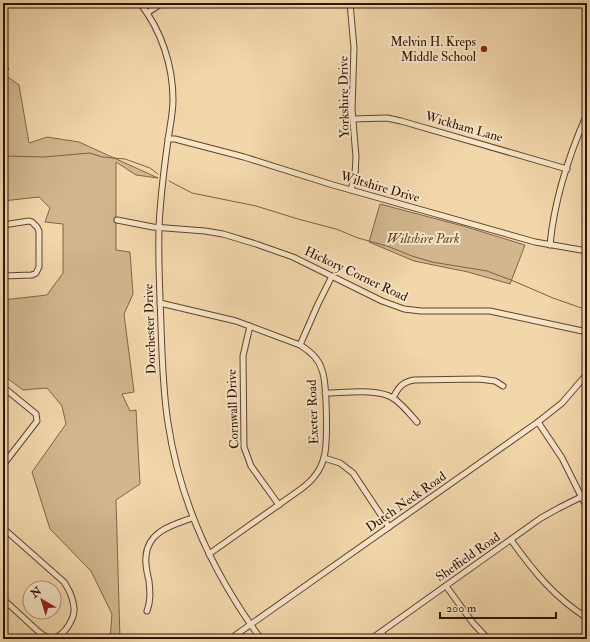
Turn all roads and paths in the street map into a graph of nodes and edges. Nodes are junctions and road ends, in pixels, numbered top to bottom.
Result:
1 (140, 3) edge
2 (162, 3) edge
3 (350, 3) edge
4 (147, 13) junction
5 (587, 114) edge
6 (353, 119) junction
7 (168, 139) junction
8 (567, 169) junction
9 (351, 190) junction
10 (117, 220) dead end
11 (3, 225) edge
12 (159, 227) junction
13 (550, 245) junction
14 (587, 251) edge
15 (3, 276) edge
16 (332, 276) junction
17 (160, 303) junction
18 (250, 326) junction
19 (587, 332) edge
20 (300, 346) junction
21 (587, 374) edge
22 (503, 386) dead end
23 (5, 388) edge
24 (325, 393) junction
25 (3, 395) edge
26 (392, 398) junction
27 (417, 422) dead end
28 (538, 422) junction
29 (324, 458) junction
30 (3, 465) edge
31 (581, 497) junction
32 (279, 505) junction
33 (587, 508) edge
34 (192, 518) junction
35 (388, 527) junction
36 (3, 528) edge
37 (511, 540) junction
38 (209, 554) junction
39 (446, 586) junction
40 (3, 599) edge
41 (147, 611) dead end
42 (587, 618) edge
43 (251, 624) junction
44 (381, 632) junction
45 (230, 639) edge
46 (262, 639) edge
47 (371, 639) edge
48 (386, 639) edge
49 (488, 639) edge

1 - 4 street, Dorchester Drive
2 - 4 street
3 - 6 street, Yorkshire Drive
4 - 7 street, Dorchester Drive
5 - 8 street
6 - 8 street, Wickham Lane
6 - 9 street, Yorkshire Drive
7 - 9 street, Wiltshire Drive
7 - 12 street, Dorchester Drive
8 - 13 street
9 - 13 street, Wiltshire Drive
10 - 12 street, Hickory Corner Road
11 - 15 street
12 - 16 street, Hickory Corner Road
12 - 17 street, Dorchester Drive
13 - 14 street, Wiltshire Drive
16 - 19 street, Hickory Corner Road
16 - 20 street
17 - 18 street, Exeter Road
17 - 34 street, Dorchester Drive
18 - 20 street, Exeter Road
18 - 32 street, Cornwall Drive
20 - 24 street, Exeter Road
21 - 28 street, Dutch Neck Road
22 - 26 street
23 - 25 street
23 - 30 street
24 - 26 street
24 - 29 street, Exeter Road
26 - 27 street
28 - 31 street
28 - 35 street, Dutch Neck Road
29 - 32 street, Exeter Road
29 - 35 street
31 - 33 street
31 - 37 street, Sheffield Road
32 - 38 street, Exeter Road
34 - 38 street, Dorchester Drive
34 - 41 street
35 - 43 street, Dutch Neck Road
36 - 40 street
37 - 39 street, Sheffield Road
37 - 42 street
38 - 43 street, Dorchester Drive
39 - 44 street, Sheffield Road
39 - 49 street
43 - 45 street, Dutch Neck Road
43 - 46 street, Dorchester Drive
44 - 47 street, Sheffield Road
44 - 48 street

